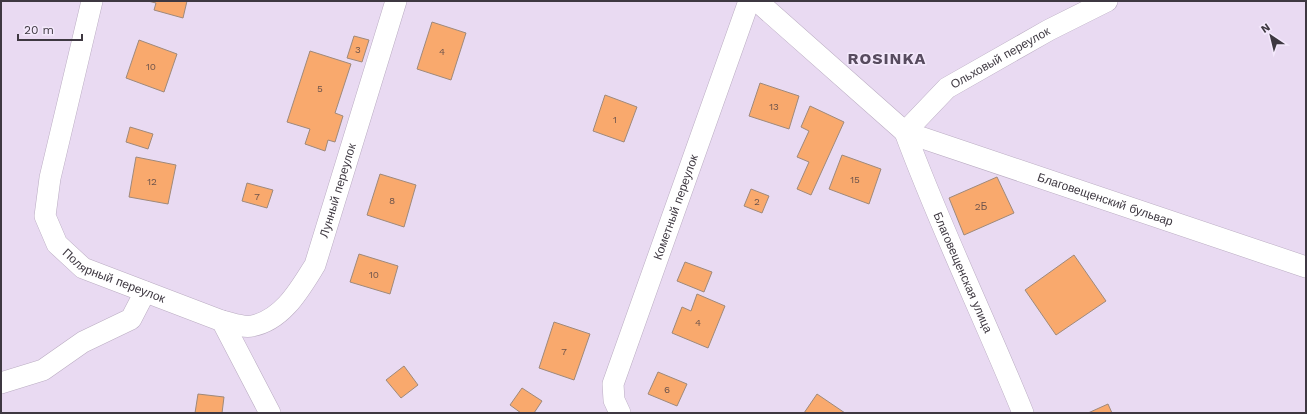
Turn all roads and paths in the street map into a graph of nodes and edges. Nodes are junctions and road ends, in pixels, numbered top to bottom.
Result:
1 (92, 1) edge
2 (396, 1) edge
3 (749, 1) edge
4 (757, 1) edge
5 (1107, 1) edge
6 (905, 132) junction
7 (1306, 267) edge
8 (145, 292) junction
9 (222, 321) junction
10 (1, 383) edge
11 (270, 413) edge
12 (620, 413) edge
13 (1023, 413) edge

1 - 8 street, Полярный переулок
2 - 9 street, Лунный переулок
3 - 12 street, Кометный переулок
4 - 6 street
5 - 6 street, Ольховый переулок
6 - 7 street, Благовещенский бульвар
6 - 13 street, Благовещенская улица
8 - 9 street, Полярный переулок
8 - 10 street
9 - 11 street

